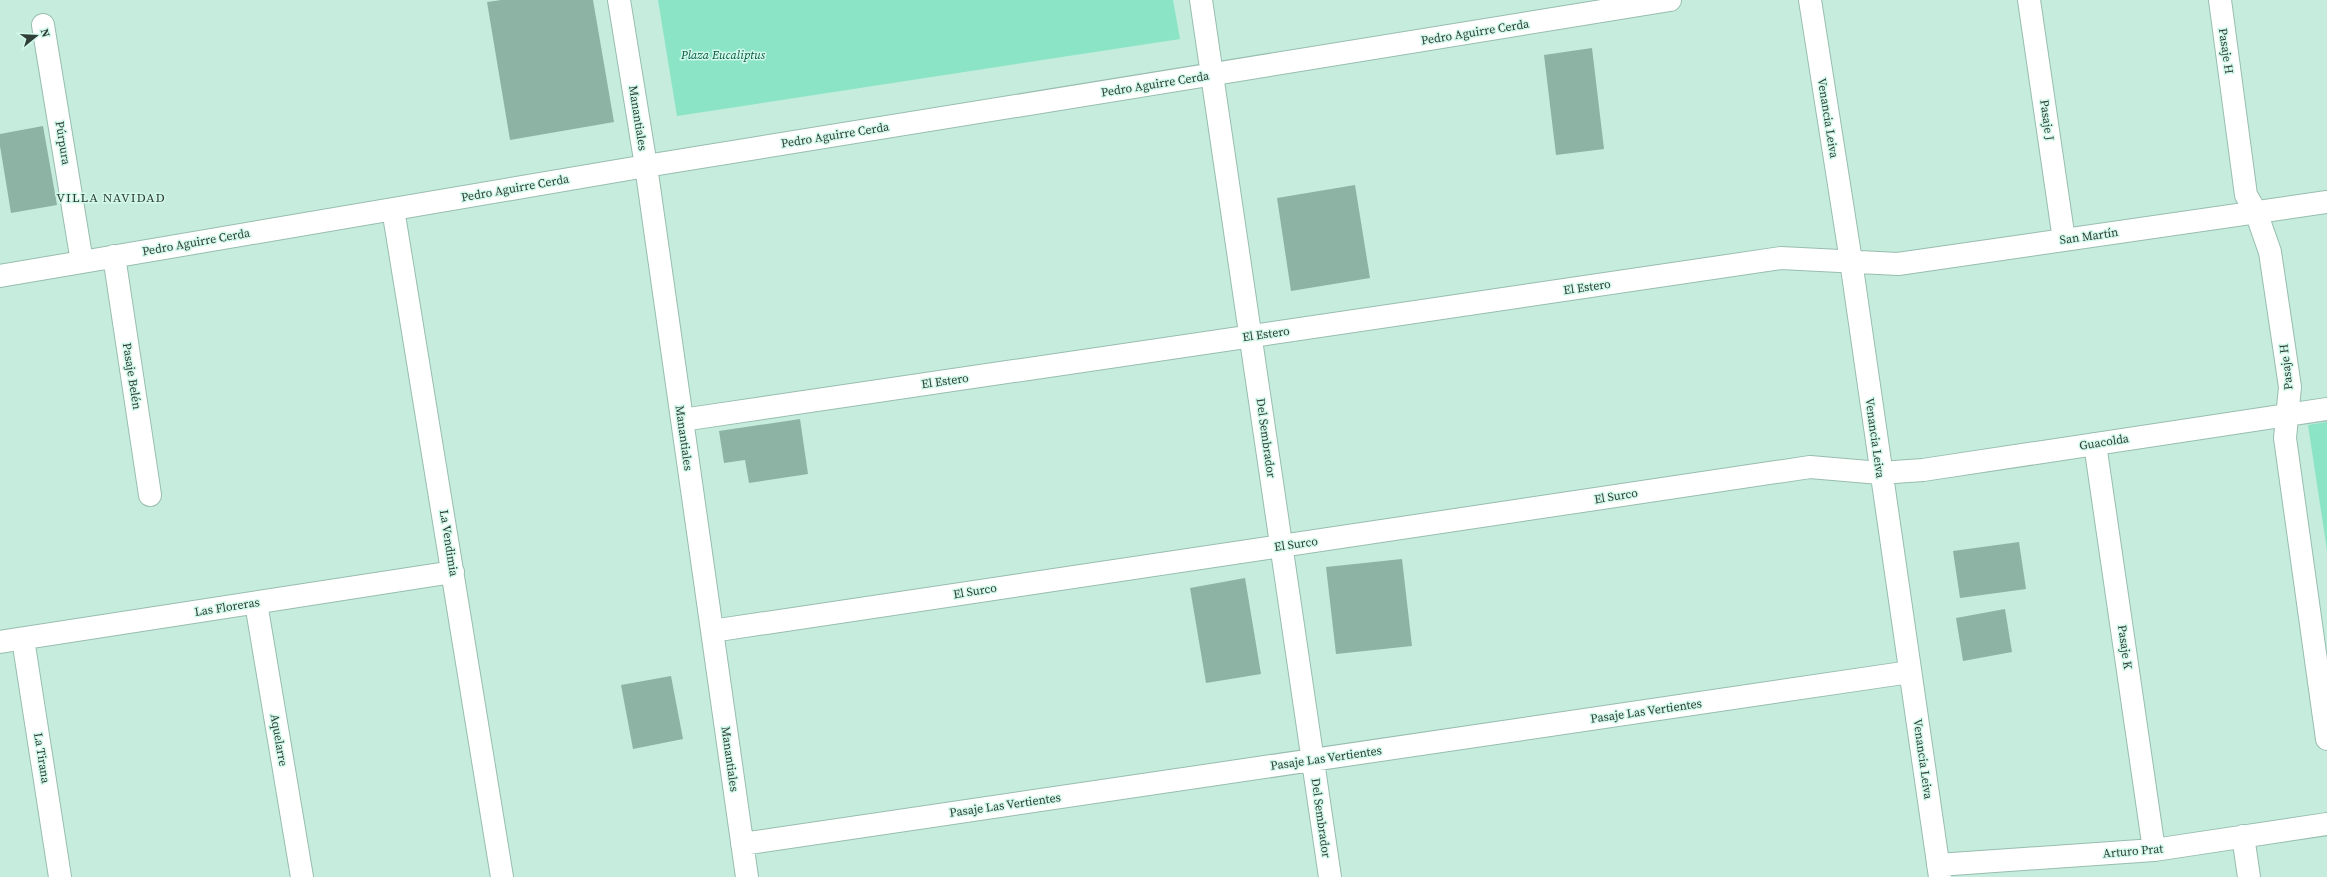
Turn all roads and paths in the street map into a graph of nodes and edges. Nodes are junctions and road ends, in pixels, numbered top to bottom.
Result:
1 (619, 0) edge
2 (1201, 0) edge
3 (1670, 0) edge
4 (1810, 0) edge
5 (2029, 0) edge
6 (2220, 0) edge
7 (44, 24) dead end
8 (1213, 74) junction
9 (646, 166) junction
10 (2327, 202) edge
11 (393, 209) junction
12 (2256, 212) junction
13 (2064, 240) junction
14 (114, 256) junction
15 (1851, 261) junction
16 (82, 262) junction
17 (0, 276) edge
18 (1252, 336) junction
19 (2327, 409) edge
20 (2287, 415) junction
21 (682, 420) junction
22 (2095, 444) junction
23 (1880, 473) junction
24 (150, 495) dead end
25 (1282, 546) junction
26 (454, 572) junction
27 (256, 603) junction
28 (712, 631) junction
29 (23, 639) junction
30 (0, 642) edge
31 (1910, 672) junction
32 (2327, 739) edge
33 (1313, 760) junction
34 (2327, 824) edge
35 (2243, 836) junction
36 (742, 844) junction
37 (2154, 850) junction
38 (1939, 871) edge
39 (60, 877) edge
40 (302, 877) edge
41 (502, 877) edge
42 (747, 877) edge
43 (1330, 877) edge
44 (2249, 877) edge

1 - 9 street, Manantiales
2 - 8 street, Del Sembrador
3 - 8 street, Pedro Aguirre Cerda
4 - 15 street, Venancia Leiva
5 - 13 street, Pasaje J
6 - 12 street, Pasaje H
7 - 16 street, Púrpura
8 - 9 street, Pedro Aguirre Cerda
8 - 18 street, Del Sembrador
9 - 11 street, Pedro Aguirre Cerda
9 - 21 street, Manantiales
10 - 12 street, San Martín
11 - 14 street, Pedro Aguirre Cerda
11 - 26 street, La Vendimia
12 - 13 street, San Martín
12 - 20 street, Pasaje H
13 - 15 street, San Martín
14 - 16 street, Pedro Aguirre Cerda
14 - 24 street, Pasaje Belén
15 - 18 street, El Estero
15 - 23 street, Venancia Leiva
16 - 17 street, Pedro Aguirre Cerda
18 - 21 street, El Estero
18 - 25 street, Del Sembrador
19 - 20 street, Guacolda
20 - 22 street, Guacolda
20 - 32 street, Pasaje H
21 - 28 street, Manantiales
22 - 23 street, Guacolda
22 - 37 street, Pasaje K
23 - 25 street, El Surco
23 - 31 street, Venancia Leiva
25 - 28 street, El Surco
25 - 33 street, Del Sembrador
26 - 27 street, Las Floreras
26 - 41 street, La Vendimia
27 - 29 street, Las Floreras
27 - 40 street, Aquelarre
28 - 36 street, Manantiales
29 - 30 street, Las Floreras
29 - 39 street, La Tirana
31 - 33 street, Pasaje Las Vertientes
31 - 38 street, Venancia Leiva
33 - 36 street, Pasaje Las Vertientes
33 - 43 street, Del Sembrador
34 - 35 street, Arturo Prat
35 - 37 street, Arturo Prat
35 - 44 street
36 - 42 street, Manantiales
37 - 38 street, Arturo Prat

